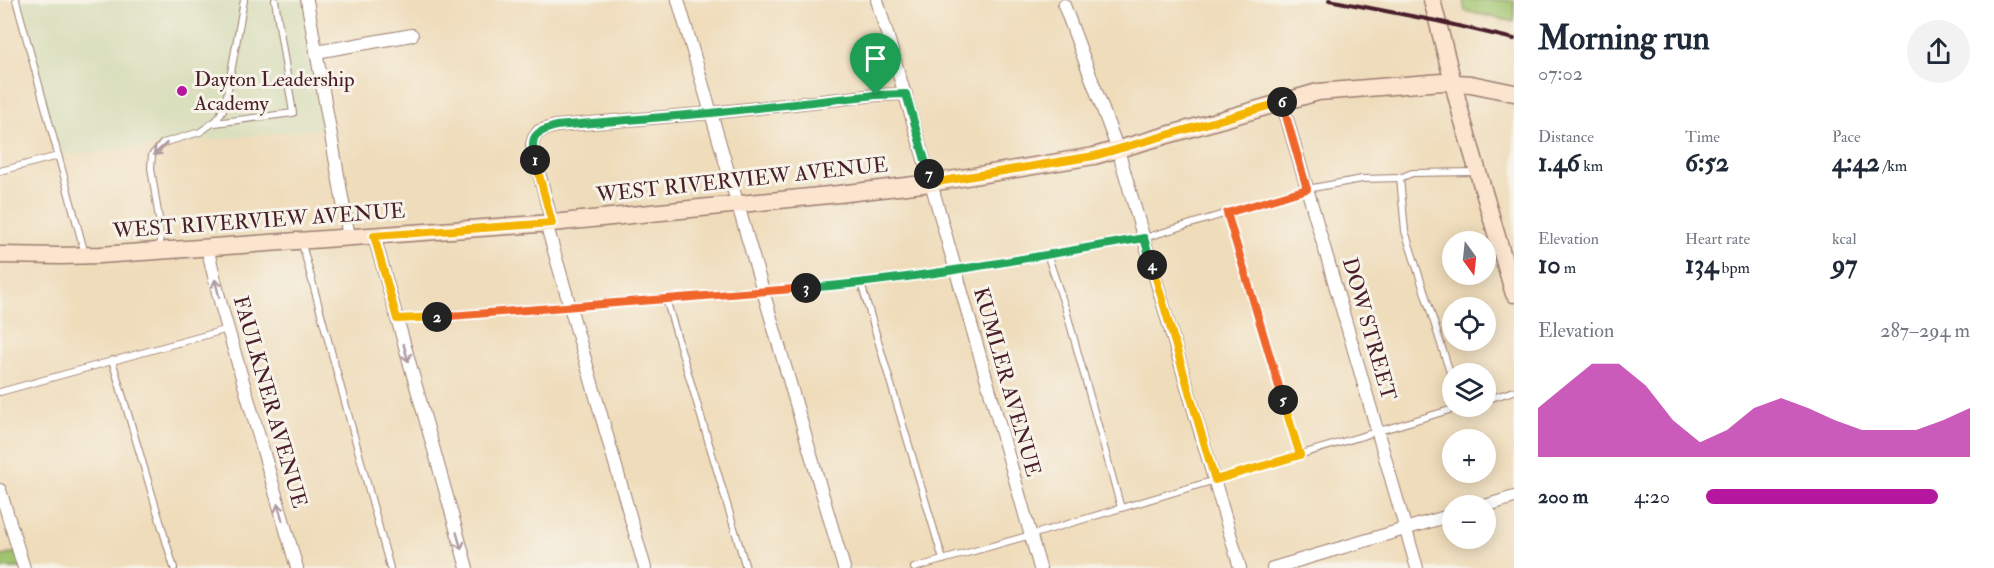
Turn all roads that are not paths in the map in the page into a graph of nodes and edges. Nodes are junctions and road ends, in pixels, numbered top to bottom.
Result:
1 (16, 0) edge
2 (244, 0) edge
3 (274, 0) edge
4 (307, 0) edge
5 (678, 0) edge
6 (877, 0) edge
7 (1432, 0) edge
8 (1064, 5) dead end
9 (412, 34) dead end
10 (316, 52) junction
11 (1453, 82) junction
12 (1514, 93) edge
13 (906, 94) junction
14 (1282, 102) junction
15 (711, 113) junction
16 (211, 124) junction
17 (1118, 150) junction
18 (58, 156) junction
19 (0, 171) edge
20 (1478, 172) junction
21 (1400, 178) junction
22 (931, 183) junction
23 (1307, 189) junction
24 (739, 203) junction
25 (1227, 213) junction
26 (549, 223) junction
27 (374, 236) junction
28 (349, 237) junction
29 (1144, 238) junction
30 (301, 240) junction
31 (207, 247) junction
32 (160, 251) junction
33 (1, 252) edge
34 (1047, 254) junction
35 (86, 255) junction
36 (955, 270) junction
37 (861, 283) junction
38 (763, 292) junction
39 (1514, 294) edge
40 (666, 299) junction
41 (570, 307) junction
42 (397, 319) junction
43 (228, 329) junction
44 (112, 360) junction
45 (1447, 363) edge
46 (1514, 391) edge
47 (0, 392) edge
48 (1496, 397) edge
49 (1442, 413) edge
50 (1379, 433) junction
51 (1300, 455) junction
52 (1215, 480) junction
53 (0, 490) edge
54 (1514, 497) edge
55 (1496, 503) edge
56 (1120, 508) junction
57 (1442, 518) edge
58 (1406, 529) junction
59 (1031, 536) junction
60 (943, 560) junction
61 (24, 568) edge
62 (174, 568) edge
63 (297, 568) edge
64 (390, 568) edge
65 (467, 568) edge
66 (645, 568) edge
67 (746, 568) edge
68 (844, 568) edge
69 (914, 568) edge
70 (1040, 568) edge
71 (1240, 568) edge
72 (1273, 568) edge
73 (1417, 568) edge

1 - 18 lane
2 - 16 lane
3 - 16 lane
4 - 10 street
5 - 15 street
6 - 13 street, KUMLER AVENUE
7 - 11 street
8 - 17 street
9 - 10 street
10 - 28 street
11 - 12 street, WEST RIVERVIEW AVENUE
11 - 14 street, WEST RIVERVIEW AVENUE
11 - 20 street
13 - 15 street
13 - 22 street, KUMLER AVENUE
14 - 17 street, WEST RIVERVIEW AVENUE
14 - 23 street, DOW STREET
15 - 24 street
15 - 26 street
16 -> 32 lane
17 - 22 street, WEST RIVERVIEW AVENUE
17 - 29 street
18 - 19 lane
18 - 35 lane
20 - 21 lane
20 - 39 street
21 - 23 lane
21 - 45 lane
22 - 24 street, WEST RIVERVIEW AVENUE
22 - 36 street, KUMLER AVENUE
23 - 25 lane
23 - 50 street, DOW STREET
24 - 26 street, WEST RIVERVIEW AVENUE
24 - 38 street
25 - 29 lane
25 - 51 lane
26 - 27 street, WEST RIVERVIEW AVENUE
26 - 41 street
27 - 28 street, WEST RIVERVIEW AVENUE
27 - 42 street
28 - 30 street, WEST RIVERVIEW AVENUE
29 - 34 lane
29 - 52 street
30 - 31 street, WEST RIVERVIEW AVENUE
30 - 64 lane
31 - 32 street, WEST RIVERVIEW AVENUE
43 -> 31 street, FAULKNER AVENUE
32 - 35 street, WEST RIVERVIEW AVENUE
33 - 35 street, WEST RIVERVIEW AVENUE
34 - 36 lane
34 - 56 lane
36 - 37 lane
36 - 59 street, KUMLER AVENUE
37 - 38 lane
37 - 60 lane
38 - 40 lane
38 - 68 street
40 - 41 lane
40 - 67 lane
41 - 42 lane
41 - 66 street
42 -> 65 street
43 - 44 lane
63 -> 43 street, FAULKNER AVENUE
44 - 47 lane
44 - 62 lane
46 - 48 lane
49 - 50 lane
50 - 51 lane
50 - 58 street, DOW STREET
51 - 52 lane
52 - 56 lane
52 - 71 street
53 - 61 street
54 - 55 street
56 - 59 lane
57 - 58 street
58 - 72 street
58 - 73 street, DOW STREET
59 - 60 lane
59 - 70 street, KUMLER AVENUE
60 - 69 lane

